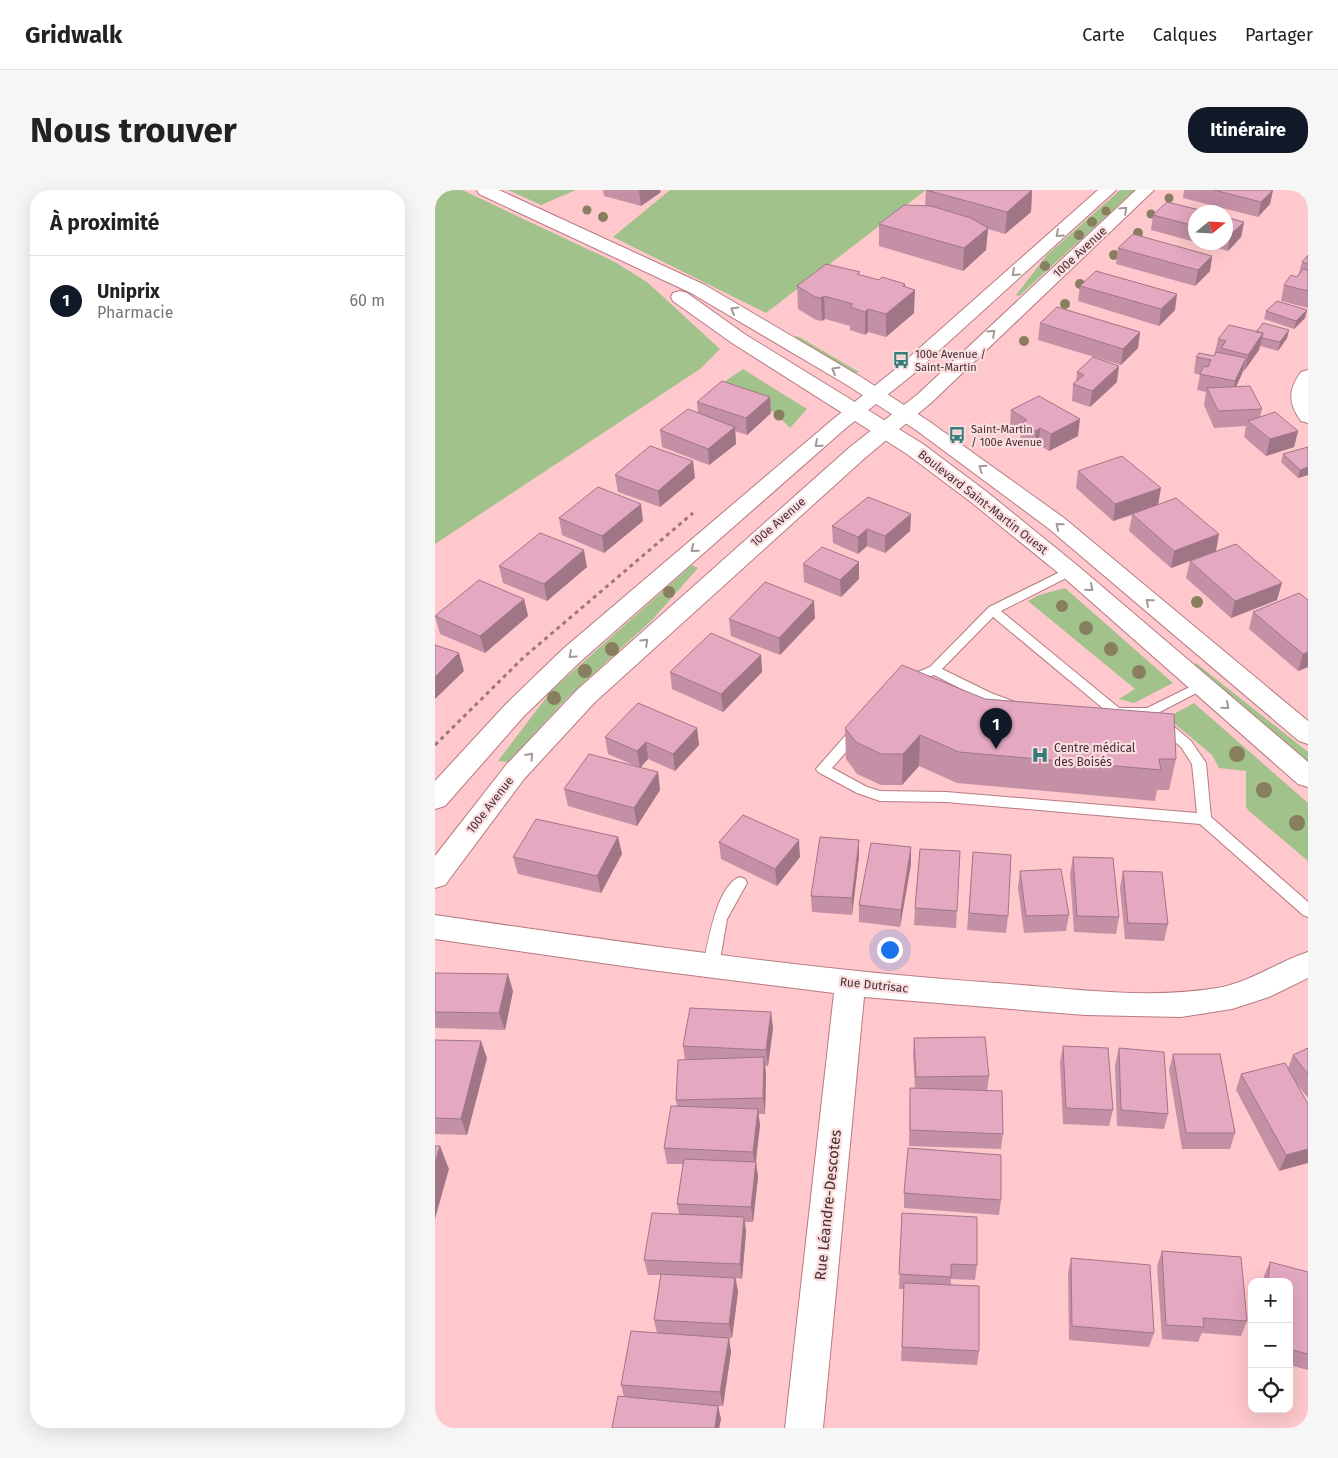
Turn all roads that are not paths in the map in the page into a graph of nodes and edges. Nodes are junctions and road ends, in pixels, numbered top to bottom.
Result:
1 (485, 190) edge
2 (1108, 190) edge
3 (1146, 190) edge
4 (634, 261) junction
5 (1308, 376) edge
6 (876, 395) junction
7 (855, 412) junction
8 (906, 414) junction
9 (1308, 418) edge
10 (885, 431) junction
11 (1070, 571) junction
12 (993, 610) junction
13 (934, 670) junction
14 (1202, 685) junction
15 (893, 691) edge
16 (1028, 708) edge
17 (1096, 711) edge
18 (1115, 712) junction
19 (1149, 712) junction
20 (867, 720) edge
21 (1308, 735) edge
22 (1308, 777) edge
23 (435, 799) edge
24 (1204, 819) junction
25 (435, 877) edge
26 (740, 883) dead end
27 (1308, 911) edge
28 (435, 927) edge
29 (1308, 964) edge
30 (711, 966) junction
31 (850, 983) junction
32 (804, 1428) edge

1 - 4 street, Boulevard Saint-Martin Ouest
2 -> 6 street
8 -> 3 street, 100e Avenue
6 -> 4 street, Boulevard Saint-Martin Ouest
4 - 7 street, Boulevard Saint-Martin Ouest
5 - 9 street
6 - 7 street
6 - 8 street, Boulevard Saint-Martin Ouest
7 - 10 street, Boulevard Saint-Martin Ouest
7 -> 23 street
8 - 10 street, 100e Avenue
21 -> 8 street, Boulevard Saint-Martin Ouest
10 - 11 street, Boulevard Saint-Martin Ouest
25 -> 10 street, 100e Avenue
11 - 12 lane
11 -> 14 street, Boulevard Saint-Martin Ouest
12 - 13 lane
12 - 18 lane
13 - 15 lane
13 - 16 lane
14 - 19 lane
14 -> 22 street, Boulevard Saint-Martin Ouest
17 - 18 lane
18 - 19 lane
19 - 24 lane
20 - 24 lane
24 - 27 lane
26 - 30 lane
28 - 30 street, Rue Dutrisac
29 - 31 street, Rue Dutrisac
30 - 31 street, Rue Dutrisac
31 - 32 street, Rue Léandre-Descotes

